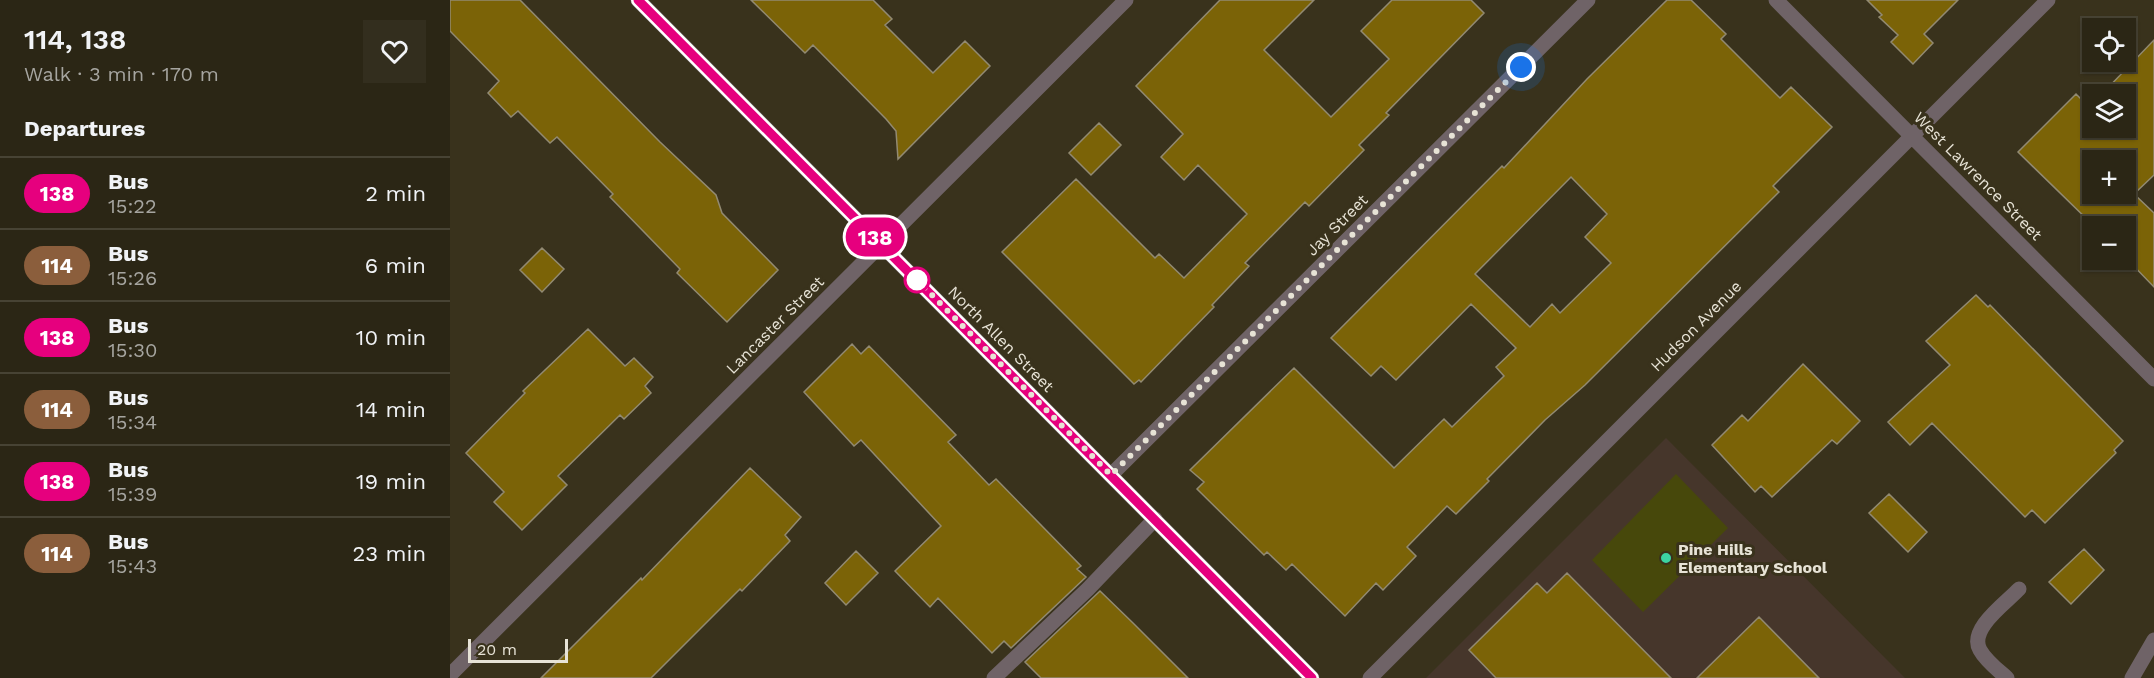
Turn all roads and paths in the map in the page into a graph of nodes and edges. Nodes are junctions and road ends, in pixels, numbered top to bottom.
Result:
1 (638, 0) edge
2 (1126, 0) edge
3 (1588, 0) edge
4 (1776, 0) edge
5 (2048, 0) edge
6 (1912, 135) junction
7 (882, 244) junction
8 (2154, 379) edge
9 (1111, 475) junction
10 (1155, 519) junction
11 (2019, 589) dead end
12 (2154, 640) edge
13 (450, 675) edge
14 (994, 678) edge
15 (1312, 678) edge
16 (1370, 678) edge
17 (2007, 678) edge
18 (2132, 678) edge

1 - 7 street, North Allen Street
2 - 7 street, Lancaster Street
3 - 9 street, Jay Street
4 - 6 street, West Lawrence Street
5 - 6 street, Hudson Avenue
6 - 8 street, West Lawrence Street
6 - 16 street, Hudson Avenue
7 - 9 street, North Allen Street
7 - 13 street, Lancaster Street
9 - 10 street, North Allen Street
10 - 14 street
10 - 15 street, North Allen Street
11 - 17 street
12 - 18 street

